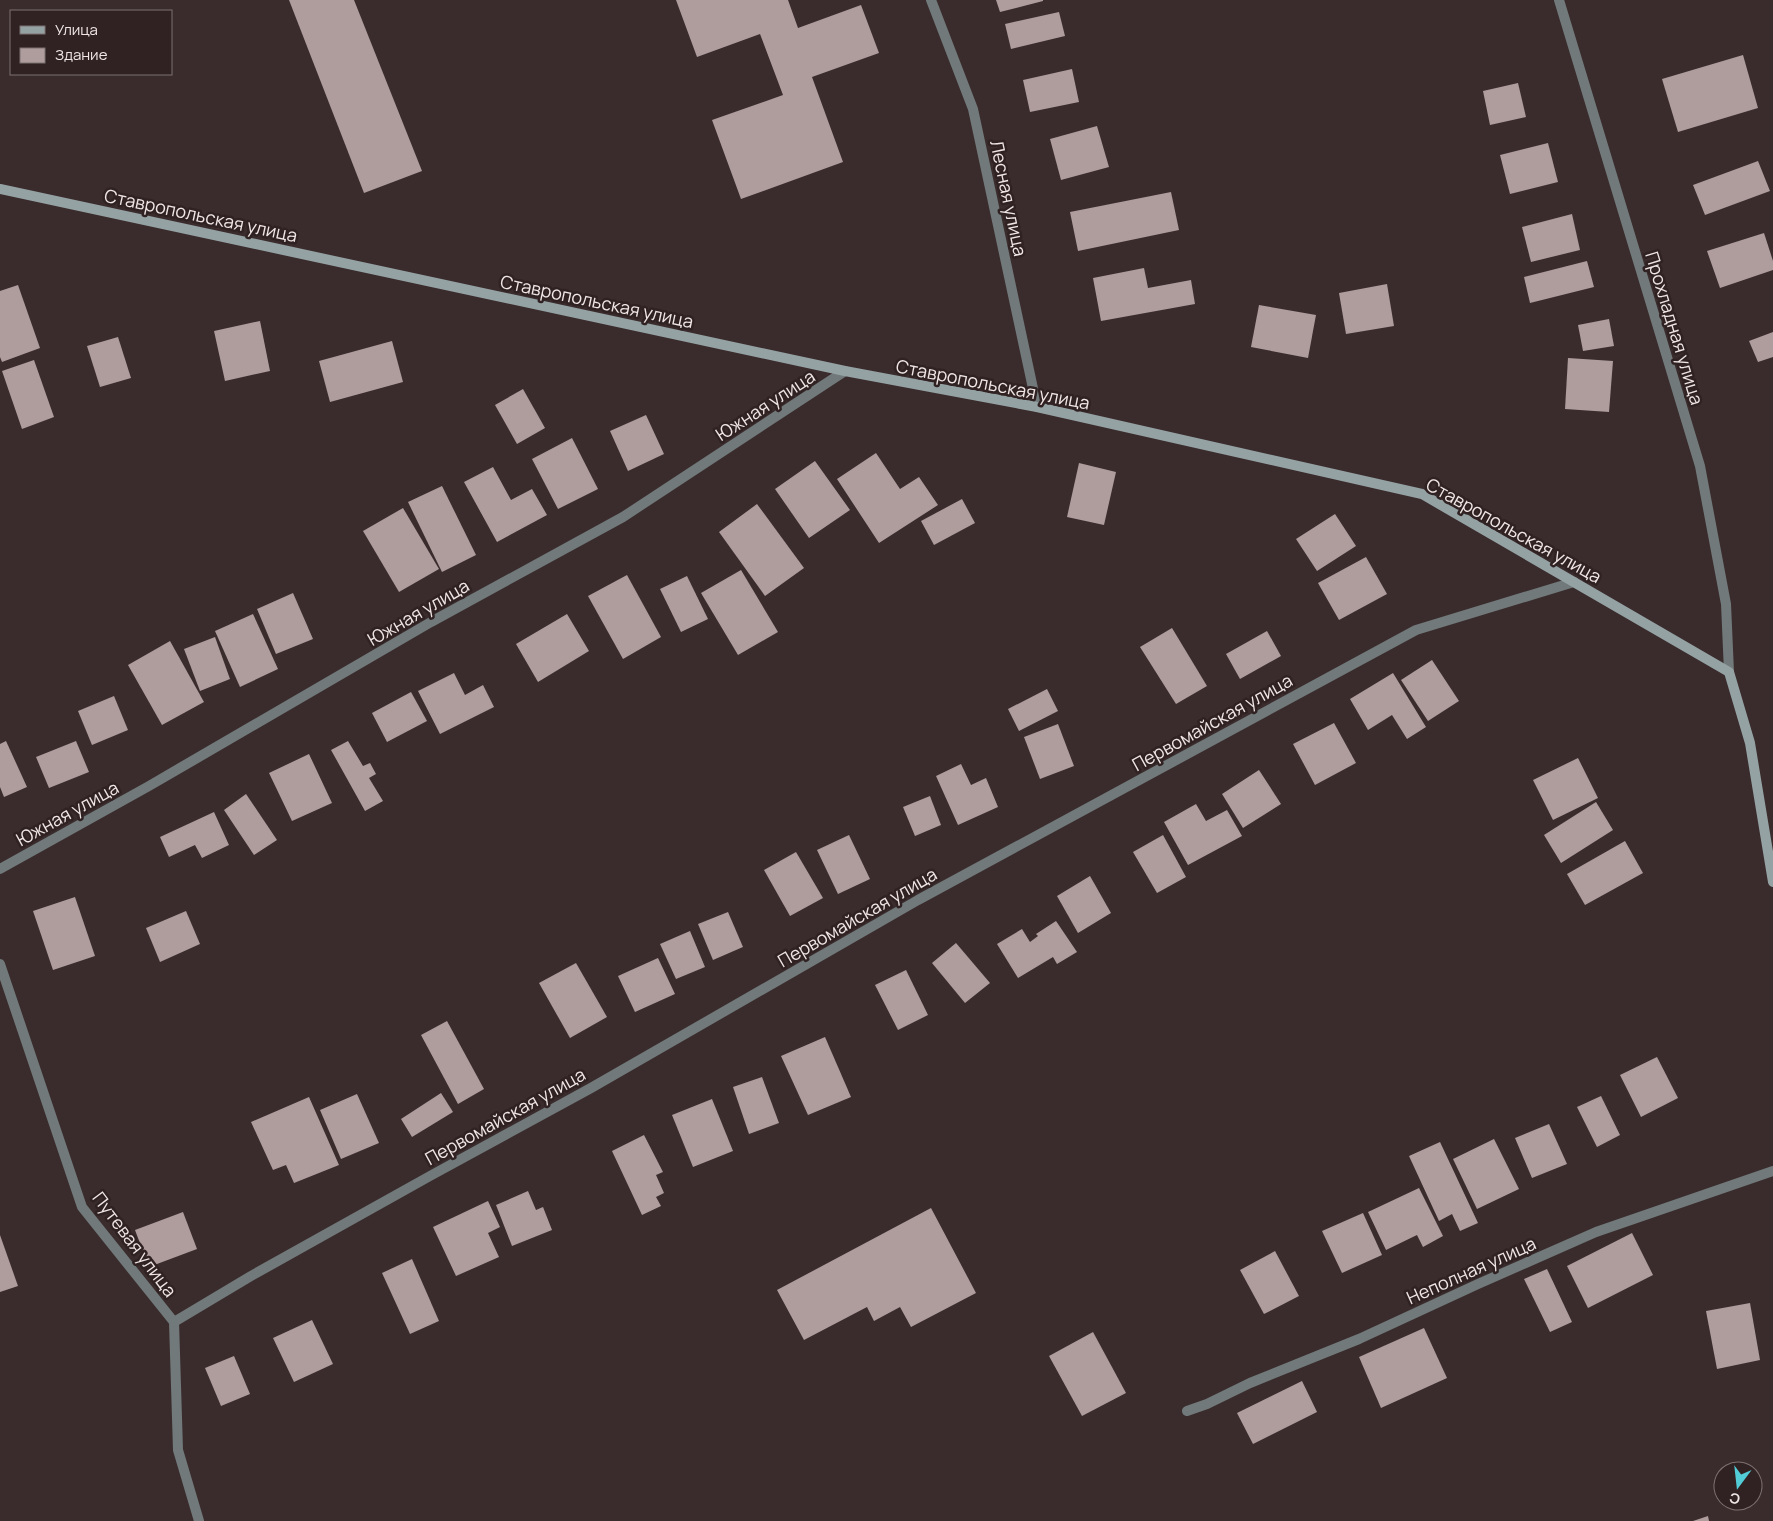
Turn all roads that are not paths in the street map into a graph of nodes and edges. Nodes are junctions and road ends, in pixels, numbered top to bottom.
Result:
1 (931, 0) edge
2 (1559, 0) edge
3 (0, 188) edge
4 (845, 371) junction
5 (1037, 407) junction
6 (1574, 582) junction
7 (1729, 672) junction
8 (0, 869) edge
9 (1773, 882) edge
10 (0, 964) edge
11 (1773, 1171) edge
12 (174, 1322) junction
13 (1187, 1411) dead end
14 (199, 1521) edge

1 - 5 street, Лесная улица
2 - 7 street, Прохладная улица
3 - 4 street, Ставропольская улица
4 - 5 street, Ставропольская улица
4 - 8 street, Южная улица
5 - 6 street, Ставропольская улица
6 - 7 street, Ставропольская улица
6 - 12 street, Первомайская улица
7 - 9 street
10 - 12 street, Путевая улица
11 - 13 street, Неполная улица
12 - 14 street, Путевая улица

